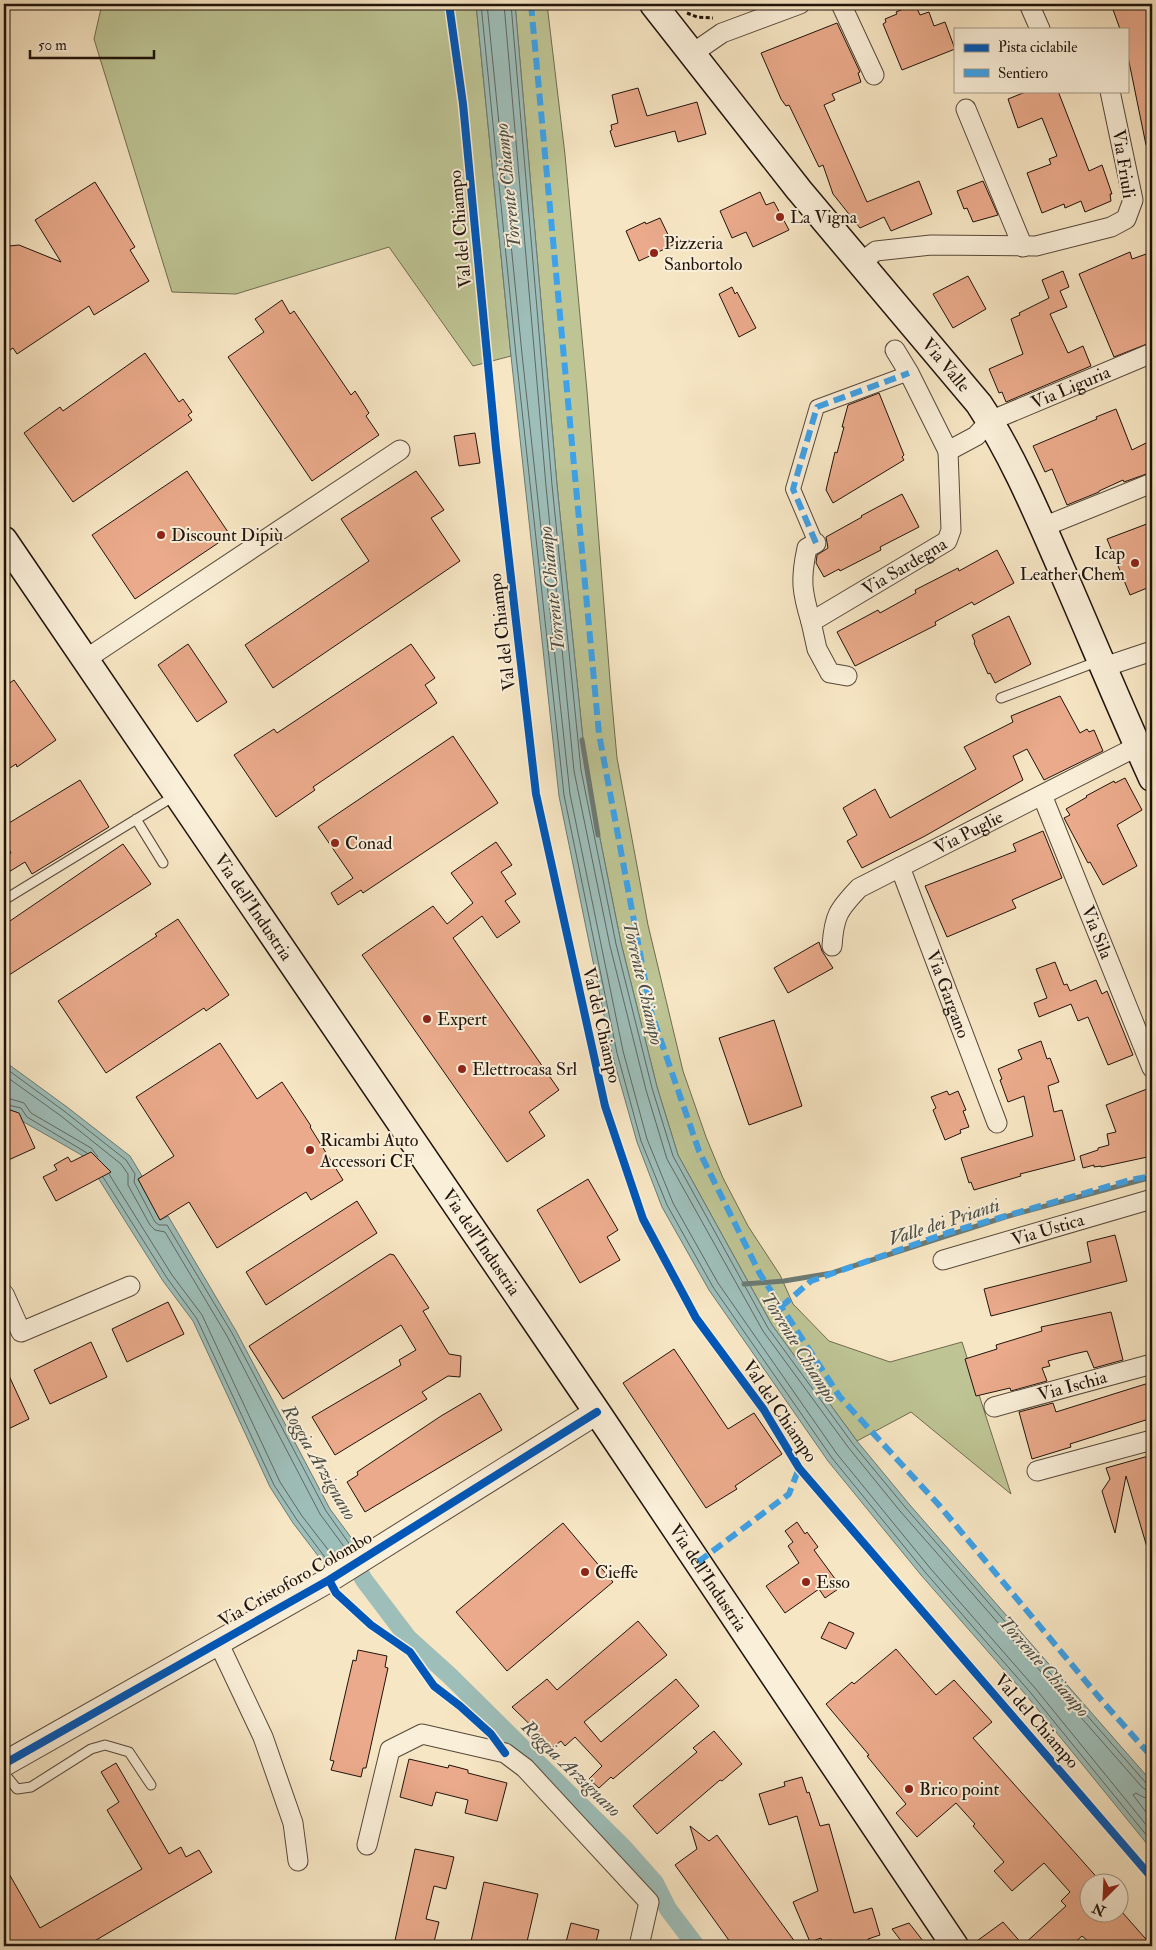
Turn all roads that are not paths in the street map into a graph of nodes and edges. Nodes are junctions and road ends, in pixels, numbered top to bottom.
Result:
1 (653, 4) edge
2 (800, 4) edge
3 (841, 4) edge
4 (1029, 4) edge
5 (1040, 28) edge
6 (693, 54) junction
7 (874, 75) dead end
8 (1110, 92) edge
9 (966, 109) dead end
10 (1023, 247) junction
11 (860, 263) junction
12 (895, 350) dead end
13 (1152, 353) edge
14 (909, 374) junction
15 (990, 421) junction
16 (400, 450) dead end
17 (948, 451) junction
18 (1152, 484) edge
19 (1043, 527) junction
20 (4, 540) edge
21 (816, 543) joint
22 (811, 622) junction
23 (1152, 651) edge
24 (86, 659) junction
25 (1102, 663) junction
26 (847, 676) dead end
27 (1002, 698) dead end
28 (1138, 746) junction
29 (1152, 778) edge
30 (178, 794) junction
31 (1042, 795) junction
32 (136, 819) junction
33 (163, 863) dead end
34 (900, 867) junction
35 (4, 900) edge
36 (832, 946) dead end
37 (1152, 1068) edge
38 (997, 1122) dead end
39 (1152, 1199) edge
40 (943, 1260) dead end
41 (130, 1286) dead end
42 (4, 1294) edge
43 (1152, 1364) edge
44 (994, 1407) dead end
45 (597, 1412) junction
46 (1152, 1440) edge
47 (1037, 1471) dead end
48 (218, 1642) junction
49 (4, 1764) edge
50 (4, 1773) edge
51 (151, 1785) dead end
52 (367, 1845) dead end
53 (298, 1862) dead end
54 (639, 1946) edge
55 (955, 1946) edge

1 - 6 main road, Via Valle
2 - 6 street
3 - 7 street
4 - 5 street
6 - 11 main road, Via Valle
8 - 10 street, Via Friuli
9 - 10 street
10 - 11 street, Via Friuli
11 - 15 main road, Via Valle
12 - 14 street, Via Sardegna
13 - 15 street, Via Liguria
14 - 17 street, Via Sardegna
14 - 21 street
15 - 17 street
15 - 19 main road, Via Valle
16 - 24 street
17 - 22 street, Via Sardegna
18 - 19 street
19 - 25 main road, Via Valle
20 - 24 main road, Via dell'Industria
21 - 22 street
22 - 26 street
23 - 25 street
24 - 30 main road, Via dell'Industria
25 - 27 lane
25 - 28 main road, Via Valle
28 - 29 main road, Via Valle
28 - 31 street, Via Puglie
30 - 32 lane
30 - 45 main road, Via dell'Industria
31 - 34 street, Via Puglie
31 - 37 street, Via Sila
32 - 33 lane
32 - 35 lane
34 - 36 street, Via Puglie
34 - 38 street, Via Gargano
39 - 40 street, Via Ustica
41 - 42 street
43 - 44 street, Via Ischia
45 - 48 street, Via Cristoforo Colombo
45 - 55 main road, Via dell'Industria
46 - 47 street
48 - 49 street, Via Cristoforo Colombo
48 - 53 street
50 - 51 lane
52 - 54 street

